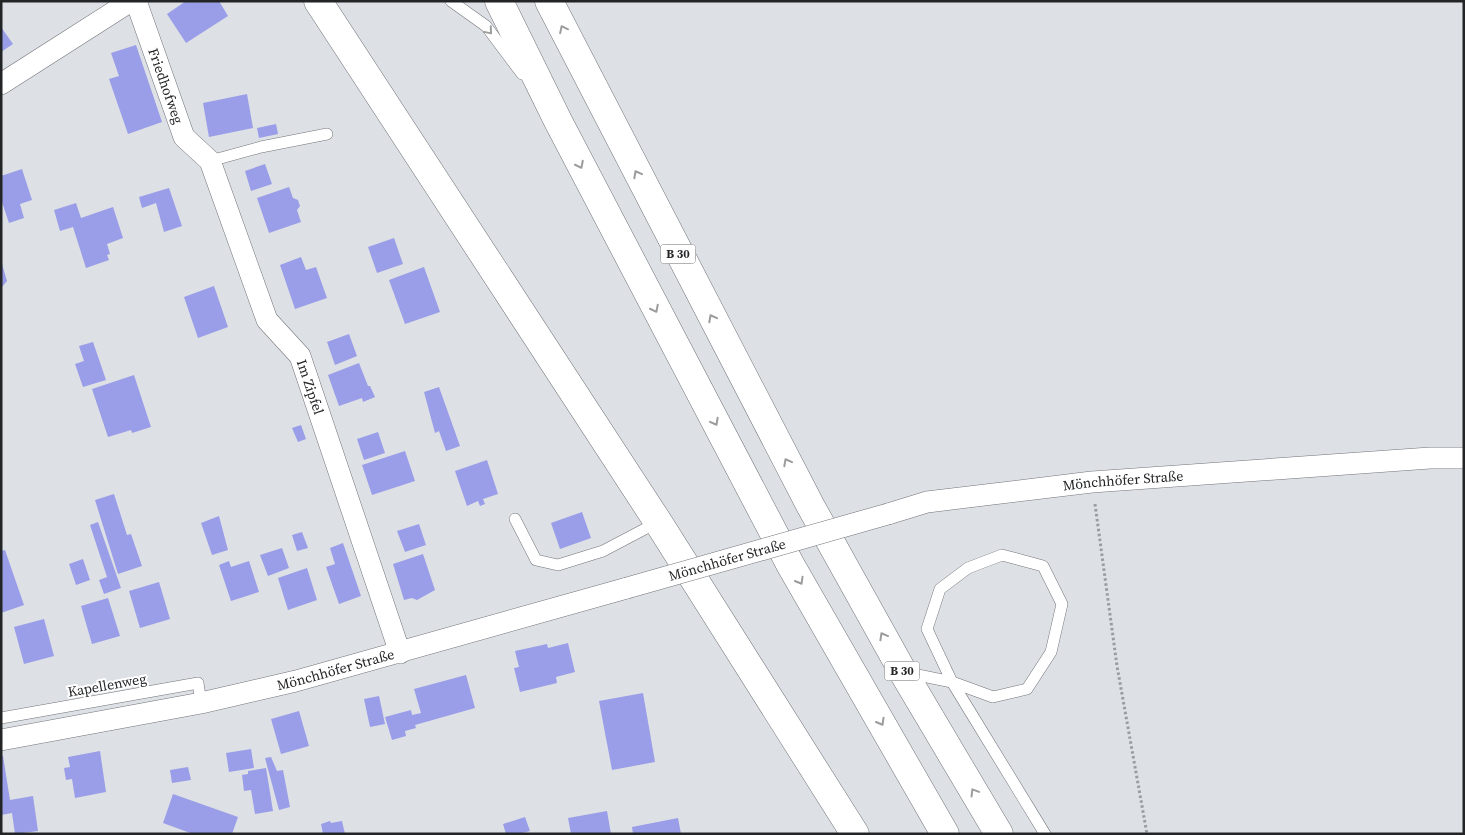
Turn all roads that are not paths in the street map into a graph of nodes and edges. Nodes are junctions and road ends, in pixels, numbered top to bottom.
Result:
1 (131, 1) edge
2 (136, 1) edge
3 (318, 1) edge
4 (451, 1) edge
5 (499, 1) edge
6 (549, 1) edge
7 (1, 84) edge
8 (558, 121) junction
9 (327, 134) dead end
10 (210, 161) junction
11 (1464, 458) edge
12 (516, 519) dead end
13 (658, 522) junction
14 (400, 653) junction
15 (903, 672) junction
16 (952, 682) junction
17 (201, 703) junction
18 (1, 718) edge
19 (1, 740) edge
20 (856, 834) edge
21 (945, 834) edge
22 (999, 834) edge
23 (1045, 834) edge

1 - 7 street
2 - 10 street, Friedhofweg
3 - 13 main road
4 -> 8 lane
5 - 8 main road
15 -> 6 main road, B 30
8 -> 21 main road
9 - 10 lane
10 - 14 street, Im Zipfel
11 - 14 street, Mönchhöfer Straße, bridge
12 - 13 lane
13 - 20 main road
14 - 17 street, Mönchhöfer Straße
15 - 16 lane
22 -> 15 main road, B 30
16 - 16 lane
16 - 23 lane
17 - 18 lane, Kapellenweg
17 - 19 street, Mönchhöfer Straße

